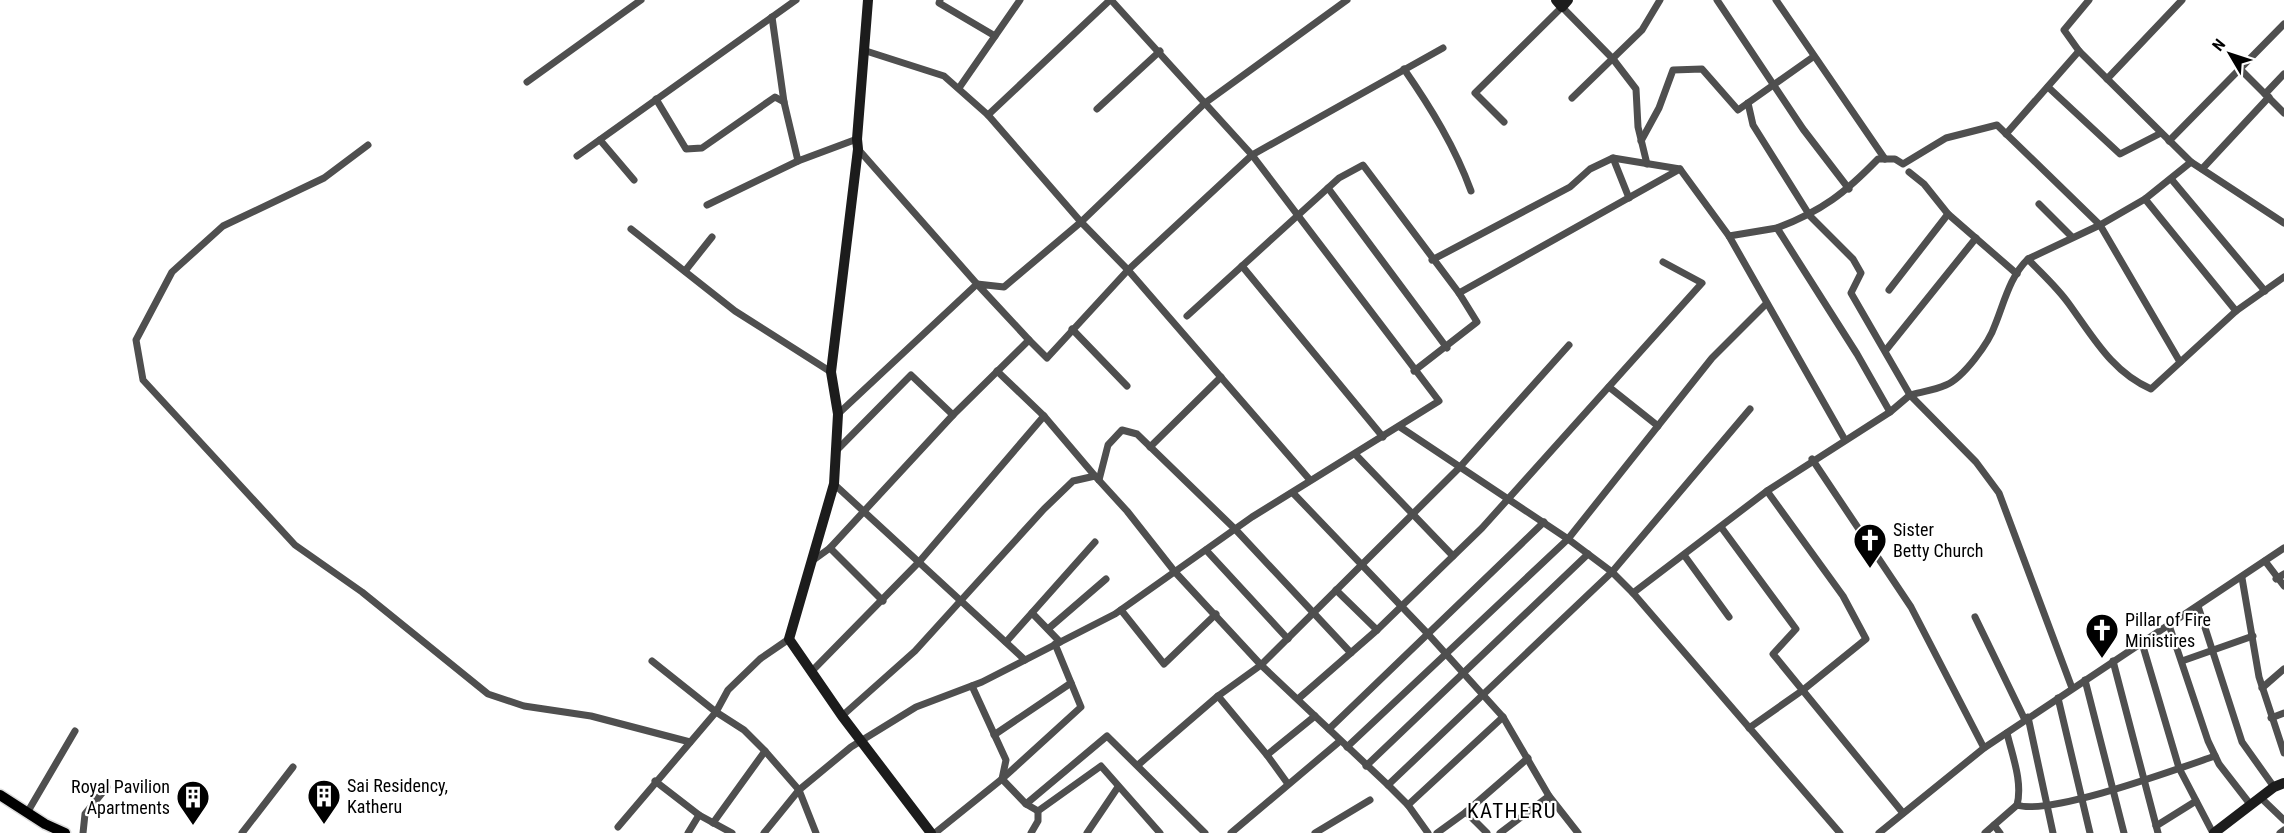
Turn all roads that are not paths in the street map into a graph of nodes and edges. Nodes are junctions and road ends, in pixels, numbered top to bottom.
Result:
1 (641, 0) edge
2 (796, 0) edge
3 (868, 0) edge
4 (940, 0) edge
5 (1020, 0) edge
6 (1111, 0) edge
7 (1347, 0) edge
8 (1660, 0) edge
9 (1717, 0) edge
10 (1776, 0) edge
11 (2089, 0) edge
12 (2182, 0) edge
13 (1562, 2) edge
14 (772, 17) junction
15 (2284, 24) edge
16 (995, 36) junction
17 (1443, 48) dead end
18 (866, 51) junction
19 (1160, 51) junction
20 (2079, 51) junction
21 (1813, 57) junction
22 (1613, 59) junction
23 (1404, 69) junction
24 (2240, 69) junction
25 (2284, 74) edge
26 (2107, 79) junction
27 (527, 82) dead end
28 (1774, 84) junction
29 (2048, 87) junction
30 (959, 88) junction
31 (2267, 96) junction
32 (1572, 98) dead end
33 (656, 99) junction
34 (784, 102) junction
35 (1205, 103) junction
36 (1748, 103) junction
37 (1096, 109) dead end
38 (2284, 113) edge
39 (988, 115) junction
40 (1504, 122) dead end
41 (2162, 133) junction
42 (2006, 134) junction
43 (600, 140) junction
44 (1641, 141) junction
45 (2169, 141) junction
46 (857, 144) junction
47 (368, 145) dead end
48 (1252, 155) junction
49 (577, 156) dead end
50 (1613, 158) junction
51 (1885, 159) junction
52 (798, 161) junction
53 (2191, 162) junction
54 (1647, 164) junction
55 (1680, 169) junction
56 (2202, 169) junction
57 (1909, 172) dead end
58 (634, 180) dead end
59 (2172, 180) junction
60 (1328, 188) junction
61 (1849, 189) junction
62 (1471, 191) dead end
63 (1629, 198) junction
64 (2145, 199) junction
65 (2039, 204) dead end
66 (707, 205) dead end
67 (1948, 214) junction
68 (1810, 216) junction
69 (1298, 218) junction
70 (1081, 222) junction
71 (2284, 223) edge
72 (2100, 225) junction
73 (1777, 228) junction
74 (631, 229) dead end
75 (1729, 236) junction
76 (712, 237) dead end
77 (2072, 237) junction
78 (1976, 238) junction
79 (2028, 259) junction
80 (1432, 260) junction
81 (1663, 262) dead end
82 (1242, 266) junction
83 (1128, 270) junction
84 (684, 271) junction
85 (2017, 274) junction
86 (2284, 277) edge
87 (977, 284) junction
88 (1889, 290) dead end
89 (2265, 291) junction
90 (1459, 293) junction
91 (1766, 304) junction
92 (2236, 311) junction
93 (1187, 316) dead end
94 (1072, 329) junction
95 (1029, 339) junction
96 (1569, 345) dead end
97 (1447, 348) junction
98 (1886, 350) junction
99 (2180, 362) junction
100 (997, 371) junction
101 (1414, 371) junction
102 (831, 372) junction
103 (1221, 377) junction
104 (1127, 386) dead end
105 (1609, 387) junction
106 (1910, 395) junction
107 (1750, 409) dead end
108 (1890, 412) junction
109 (838, 414) junction
110 (953, 415) junction
111 (1044, 416) junction
112 (1658, 426) junction
113 (1401, 427) junction
114 (1383, 437) junction
115 (1845, 440) junction
116 (1150, 447) junction
117 (837, 450) junction
118 (1355, 454) junction
119 (1812, 459) junction
120 (1459, 468) junction
121 (1097, 478) junction
122 (1310, 480) junction
123 (834, 484) junction
124 (1767, 491) junction
125 (1293, 493) junction
126 (1508, 500) junction
127 (863, 512) junction
128 (1413, 513) junction
129 (1544, 522) junction
130 (1721, 527) junction
131 (1236, 530) junction
132 (1568, 538) junction
133 (1095, 542) dead end
134 (831, 548) junction
135 (2284, 548) edge
136 (1206, 550) junction
137 (1588, 554) junction
138 (1684, 555) junction
139 (1453, 556) junction
140 (812, 561) junction
141 (2265, 561) junction
142 (919, 562) junction
143 (1362, 564) junction
144 (1175, 572) junction
145 (1612, 572) junction
146 (2284, 574) edge
147 (2242, 578) junction
148 (1106, 579) dead end
149 (2276, 579) junction
150 (2284, 586) edge
151 (1336, 590) junction
152 (1633, 593) junction
153 (961, 599) junction
154 (883, 601) junction
155 (1401, 606) junction
156 (2198, 606) junction
157 (1121, 610) junction
158 (1032, 613) junction
159 (1216, 614) junction
160 (1312, 614) junction
161 (1729, 617) dead end
162 (1975, 617) dead end
163 (2169, 625) junction
164 (1048, 629) junction
165 (1377, 630) junction
166 (1428, 634) junction
167 (2253, 636) junction
168 (789, 639) junction
169 (1288, 639) junction
170 (1006, 642) junction
171 (1058, 643) junction
172 (2142, 643) junction
173 (2214, 650) junction
174 (1351, 653) junction
175 (1447, 655) junction
176 (652, 660) dead end
177 (1025, 660) junction
178 (2113, 661) junction
179 (2182, 661) junction
180 (1261, 664) junction
181 (2284, 669) edge
182 (812, 671) junction
183 (1464, 674) junction
184 (2085, 680) junction
185 (1071, 683) junction
186 (972, 686) junction
187 (2072, 688) junction
188 (2262, 688) junction
189 (1803, 690) junction
190 (1482, 694) junction
191 (1218, 696) junction
192 (1298, 699) junction
193 (2058, 699) junction
194 (716, 712) junction
195 (2284, 713) edge
196 (842, 716) junction
197 (1315, 716) junction
198 (1503, 717) junction
199 (2271, 718) junction
200 (2026, 719) junction
201 (1749, 728) junction
202 (1329, 729) junction
203 (75, 731) dead end
204 (2007, 733) junction
205 (994, 735) junction
206 (861, 741) junction
207 (1340, 741) junction
208 (690, 742) junction
209 (1347, 747) junction
210 (1984, 748) junction
211 (765, 751) junction
212 (2284, 753) edge
213 (1268, 754) junction
214 (2215, 756) junction
215 (1528, 758) junction
216 (1138, 765) junction
217 (1366, 766) junction
218 (293, 767) dead end
219 (2179, 768) junction
220 (1002, 779) junction
221 (2146, 780) junction
222 (655, 781) junction
223 (1288, 784) junction
224 (1388, 785) junction
225 (2279, 785) edge
226 (108, 787) dead end
227 (1118, 787) junction
228 (2112, 789) junction
229 (799, 790) junction
230 (0, 795) edge
231 (1549, 796) junction
232 (2080, 798) junction
233 (1370, 800) dead end
234 (2196, 801) junction
235 (2255, 801) junction
236 (1026, 804) junction
237 (1408, 805) junction
238 (2017, 805) junction
239 (2048, 805) junction
240 (1038, 811) junction
241 (1466, 812) junction
242 (27, 813) junction
243 (1903, 813) junction
244 (699, 815) junction
245 (2284, 820) edge
246 (713, 823) junction
247 (1994, 825) junction
248 (618, 827) dead end
249 (2157, 830) edge
250 (2284, 830) edge
251 (1576, 832) edge
252 (65, 833) edge
253 (83, 833) edge
254 (242, 833) edge
255 (688, 833) edge
256 (732, 833) edge
257 (764, 833) edge
258 (816, 833) edge
259 (933, 833) edge
260 (1031, 833) edge
261 (1087, 833) edge
262 (1160, 833) edge
263 (1205, 833) edge
264 (1231, 833) edge
265 (1315, 833) edge
266 (1428, 833) edge
267 (1437, 833) edge
268 (1487, 833) edge
269 (1500, 833) edge
270 (1840, 833) edge
271 (1879, 833) edge
272 (1985, 833) edge
273 (2000, 833) edge
274 (2053, 833) edge
275 (2090, 833) edge
276 (2124, 833) edge
277 (2214, 833) edge
278 (2280, 833) edge

1 - 27 street
2 - 14 street
3 - 18 main road
4 - 16 street
5 - 16 street
6 - 19 street
6 - 39 street
7 - 35 street
8 - 22 street
9 - 28 street
10 - 21 street
11 - 20 street
12 - 26 street
13 - 22 street
13 - 40 street
14 - 33 street
14 - 34 street
15 - 24 street
16 - 30 street
17 - 23 street
18 - 30 street
18 - 46 main road
19 - 35 street
19 - 37 street
20 - 26 street
20 - 29 street
21 - 28 street
21 - 51 street
22 - 32 street
22 - 44 street
23 - 48 street
23 - 62 street
24 - 31 street
24 - 45 street
25 - 31 street
26 - 41 street
28 - 36 street
28 - 61 street
29 - 41 street
29 - 42 street
30 - 39 street
31 - 38 street
31 - 56 street
33 - 34 street
33 - 43 street
34 - 52 street
35 - 48 street
35 - 70 street
36 - 44 street
36 - 68 street
39 - 70 street
41 - 45 street
42 - 51 street
42 - 72 street
43 - 49 street
43 - 58 street
44 - 54 street
45 - 53 street
46 - 52 street
46 - 87 street
46 - 102 main road
47 - 208 street
48 - 69 street
48 - 83 street
50 - 54 street
50 - 63 street
50 - 80 street
51 - 61 street
52 - 66 street
53 - 56 street
53 - 59 street
54 - 55 street
55 - 63 street
55 - 75 street
56 - 71 street
57 - 67 street
59 - 64 street
59 - 89 street
60 - 69 street
60 - 80 street
60 - 97 street
61 - 68 street
63 - 90 street
64 - 72 street
64 - 92 street
65 - 77 street
67 - 78 street
67 - 88 street
68 - 73 street
68 - 98 street
69 - 82 street
69 - 101 street
70 - 83 street
70 - 87 street
72 - 77 street
72 - 99 street
73 - 75 street
73 - 108 street
74 - 84 street
75 - 91 street
76 - 84 street
77 - 79 street
78 - 85 street
78 - 98 street
79 - 85 street
79 - 99 street
80 - 90 street
81 - 105 street
82 - 93 street
82 - 114 street
83 - 94 street
83 - 103 street
84 - 102 street
85 - 106 street
86 - 89 street
87 - 95 street
87 - 109 street
89 - 92 street
90 - 97 street
91 - 112 street
91 - 115 street
92 - 99 street
94 - 95 street
94 - 104 street
95 - 100 street
96 - 120 street
97 - 101 street
98 - 106 street
100 - 110 street
100 - 111 street
101 - 113 street
102 - 109 main road
103 - 116 street
103 - 122 street
105 - 112 street
105 - 126 street
106 - 108 street
106 - 187 street
107 - 145 street
108 - 115 street
109 - 117 main road
110 - 117 street
110 - 127 street
111 - 121 street
111 - 142 street
112 - 132 street
113 - 114 street
113 - 120 street
114 - 118 street
115 - 119 street
116 - 121 street
116 - 131 street
117 - 123 main road
118 - 122 street
118 - 128 street
119 - 124 street
119 - 210 street
120 - 126 street
120 - 128 street
121 - 144 street
121 - 153 street
122 - 125 street
123 - 127 street
123 - 140 main road
124 - 130 street
124 - 189 street
125 - 131 street
125 - 143 street
126 - 129 street
126 - 139 street
127 - 134 street
127 - 142 street
128 - 139 street
128 - 143 street
129 - 132 street
129 - 166 street
130 - 138 street
130 - 189 street
131 - 136 street
131 - 160 street
132 - 137 street
132 - 175 street
133 - 158 street
134 - 140 street
134 - 154 street
135 - 141 street
136 - 144 street
136 - 169 street
137 - 145 street
137 - 183 street
138 - 152 street
138 - 161 street
139 - 155 street
140 - 168 main road
141 - 147 street
141 - 149 street
142 - 153 street
142 - 154 street
143 - 151 street
143 - 155 street
144 - 157 street
144 - 159 street
145 - 152 street
145 - 190 street
146 - 149 street
147 - 156 street
147 - 167 street
148 - 164 street
149 - 150 street
151 - 160 street
151 - 165 street
152 - 201 street
153 - 170 street
153 - 196 street
154 - 182 street
155 - 165 street
155 - 166 street
156 - 163 street
156 - 173 street
157 - 159 street
157 - 171 street
158 - 164 street
158 - 170 street
159 - 180 street
160 - 169 street
160 - 174 street
162 - 200 street
163 - 172 street
163 - 179 street
164 - 171 street
165 - 174 street
166 - 175 street
166 - 202 street
167 - 173 street
167 - 188 street
168 - 182 main road
168 - 194 street
169 - 180 street
170 - 177 street
171 - 177 street
171 - 185 street
172 - 178 street
172 - 219 street
173 - 179 street
173 - 225 street
174 - 192 street
175 - 183 street
175 - 209 street
176 - 194 street
177 - 186 street
178 - 184 street
178 - 221 street
179 - 214 street
180 - 191 street
180 - 192 street
181 - 188 street
182 - 196 main road
183 - 190 street
183 - 217 street
184 - 187 street
184 - 228 street
185 - 205 street
185 - 220 street
186 - 205 street
186 - 206 street
187 - 193 street
188 - 199 street
189 - 201 street
189 - 243 street
190 - 198 street
190 - 224 street
191 - 213 street
191 - 216 street
192 - 197 street
193 - 200 street
193 - 232 street
194 - 208 street
194 - 211 street
195 - 199 street
196 - 206 main road
197 - 202 street
197 - 213 street
198 - 215 street
198 - 237 street
199 - 212 street
200 - 204 street
200 - 239 street
201 - 270 street
202 - 207 street
203 - 242 street
204 - 210 street
204 - 238 street
205 - 220 street
206 - 229 street
206 - 259 main road
207 - 209 street
207 - 223 street
208 - 222 street
209 - 217 street
210 - 243 street
211 - 229 street
211 - 246 street
213 - 223 street
214 - 219 street
214 - 235 street
215 - 231 street
215 - 241 street
216 - 236 street
216 - 263 street
217 - 224 street
218 - 254 street
219 - 221 street
219 - 234 street
220 - 236 street
220 - 259 street
221 - 228 street
221 - 249 street
222 - 244 street
222 - 248 street
223 - 264 street
224 - 237 street
225 - 235 main road
226 - 253 street
227 - 240 street
227 - 261 street
227 - 262 street
228 - 232 street
228 - 276 street
229 - 257 street
229 - 258 street
230 - 242 main road
231 - 251 street
231 - 269 street
232 - 239 street
232 - 275 street
233 - 265 street
234 - 249 street
234 - 277 street
235 - 245 street
235 - 277 main road
236 - 240 street
237 - 266 street
238 - 239 street
238 - 247 street
239 - 274 street
240 - 260 street
241 - 267 street
241 - 268 street
242 - 252 main road
243 - 271 street
244 - 246 street
244 - 255 street
246 - 256 street
247 - 272 street
247 - 273 street
250 - 278 street

